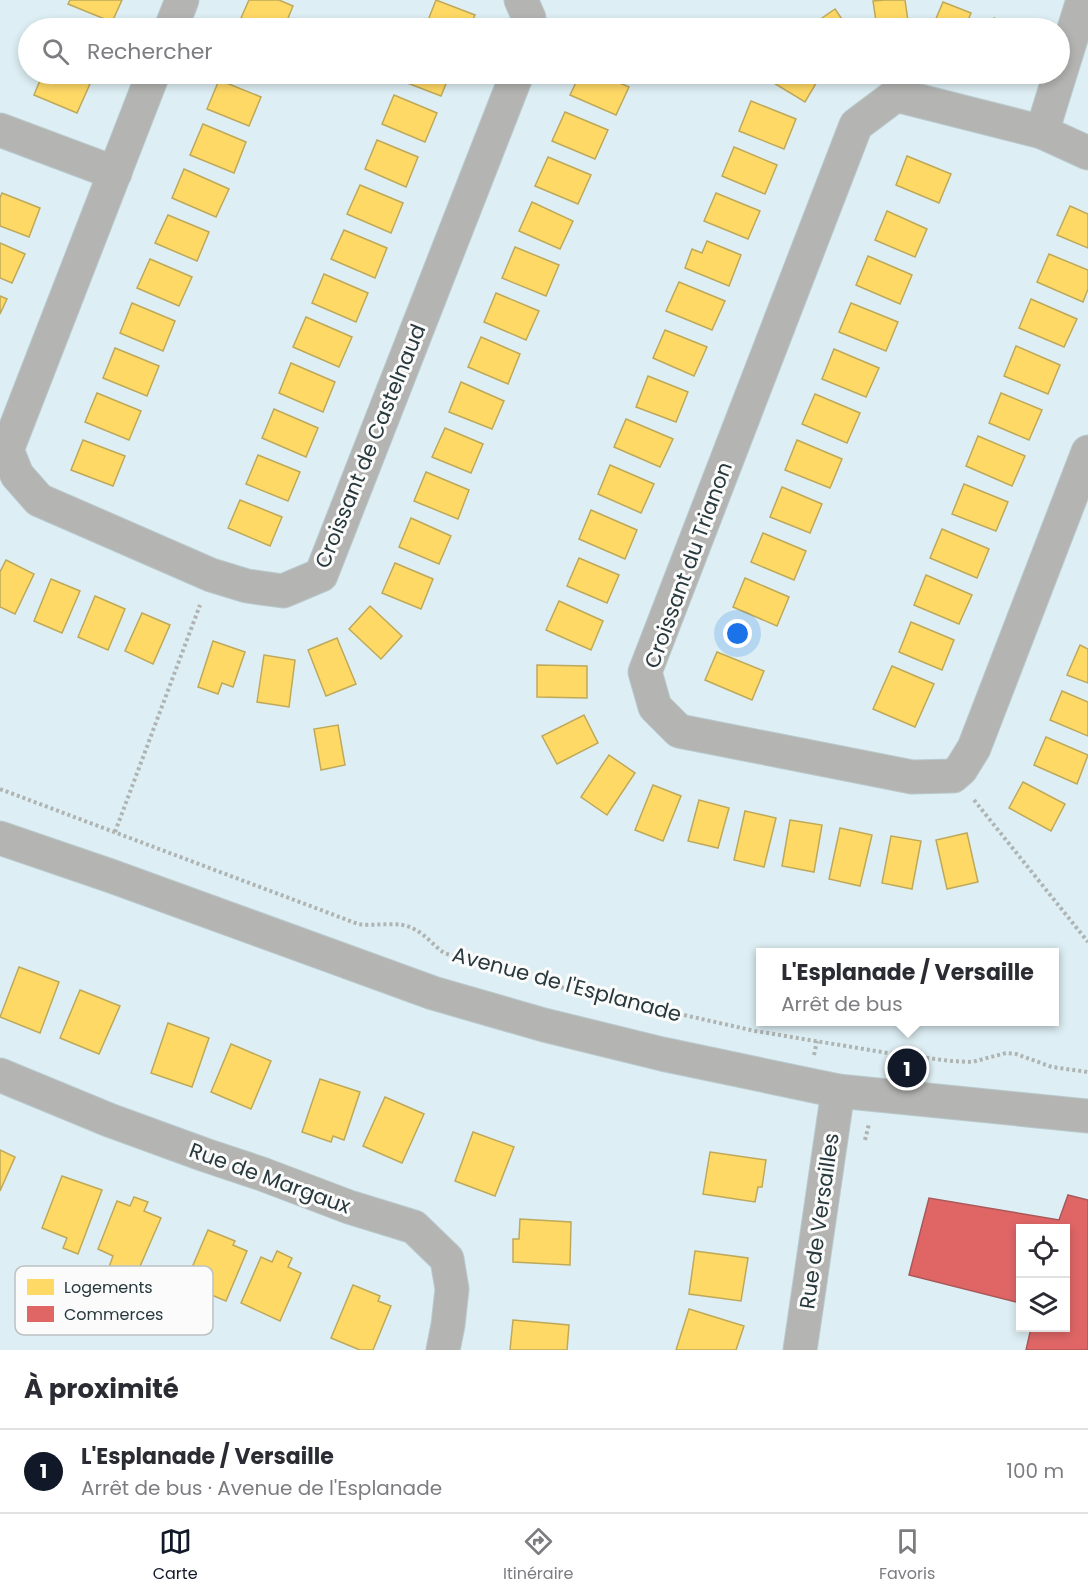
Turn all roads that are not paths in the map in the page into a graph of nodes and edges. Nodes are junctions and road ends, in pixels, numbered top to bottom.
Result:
1 (182, 0) edge
2 (521, 0) edge
3 (1083, 0) edge
4 (175, 18) edge
5 (529, 18) edge
6 (1070, 42) edge
7 (149, 84) edge
8 (513, 84) edge
9 (1057, 84) edge
10 (0, 130) edge
11 (1042, 132) junction
12 (1088, 153) edge
13 (115, 173) junction
14 (1088, 452) edge
15 (0, 826) edge
16 (0, 838) edge
17 (111, 876) junction
18 (0, 1075) edge
19 (838, 1091) junction
20 (1088, 1116) edge
21 (443, 1350) edge
22 (800, 1350) edge

1 - 4 street
2 - 5 street
3 - 6 street
7 - 13 street, Croissant de Castelnaud
8 - 13 street, Croissant de Castelnaud
9 - 11 street
10 - 13 street
11 - 12 street, Croissant du Trianon
11 - 14 street, Croissant du Trianon
15 - 17 street, Avenue de l'Esplanade
16 - 17 street, Avenue de l'Esplanade
17 - 19 street, Avenue de l'Esplanade
18 - 21 street, Rue de Margaux
19 - 20 street, Avenue de l'Esplanade
19 - 22 street, Rue de Versailles

